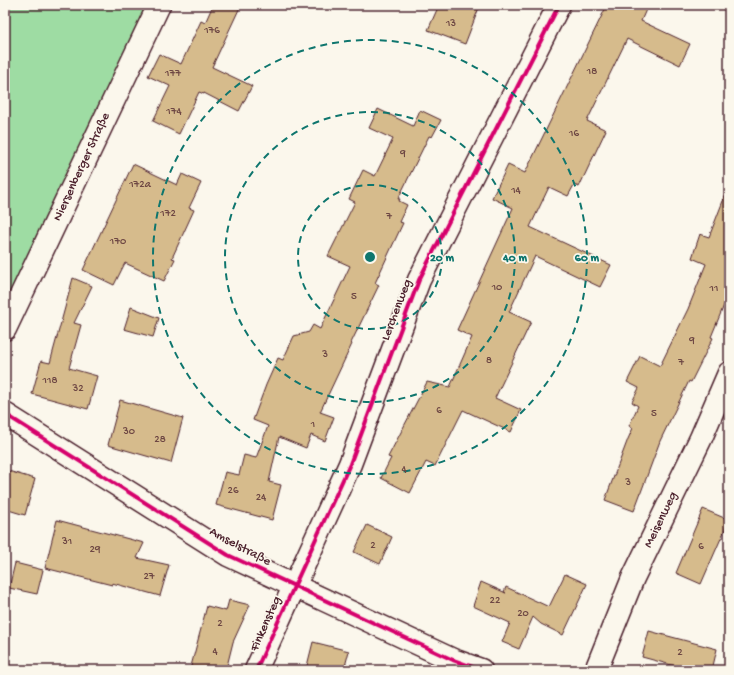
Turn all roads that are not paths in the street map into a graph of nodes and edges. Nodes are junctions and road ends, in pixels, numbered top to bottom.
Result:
1 (160, 5) edge
2 (559, 5) edge
3 (5, 329) edge
4 (729, 373) edge
5 (5, 414) edge
6 (294, 587) junction
7 (256, 670) edge
8 (481, 670) edge
9 (596, 670) edge

1 - 3 street, Niersenberger Straße
2 - 6 street, Lerchenweg
4 - 9 street, Meisenweg
5 - 6 street, Amselstraße
6 - 7 street, Finkensteg
6 - 8 street, Amselstraße

